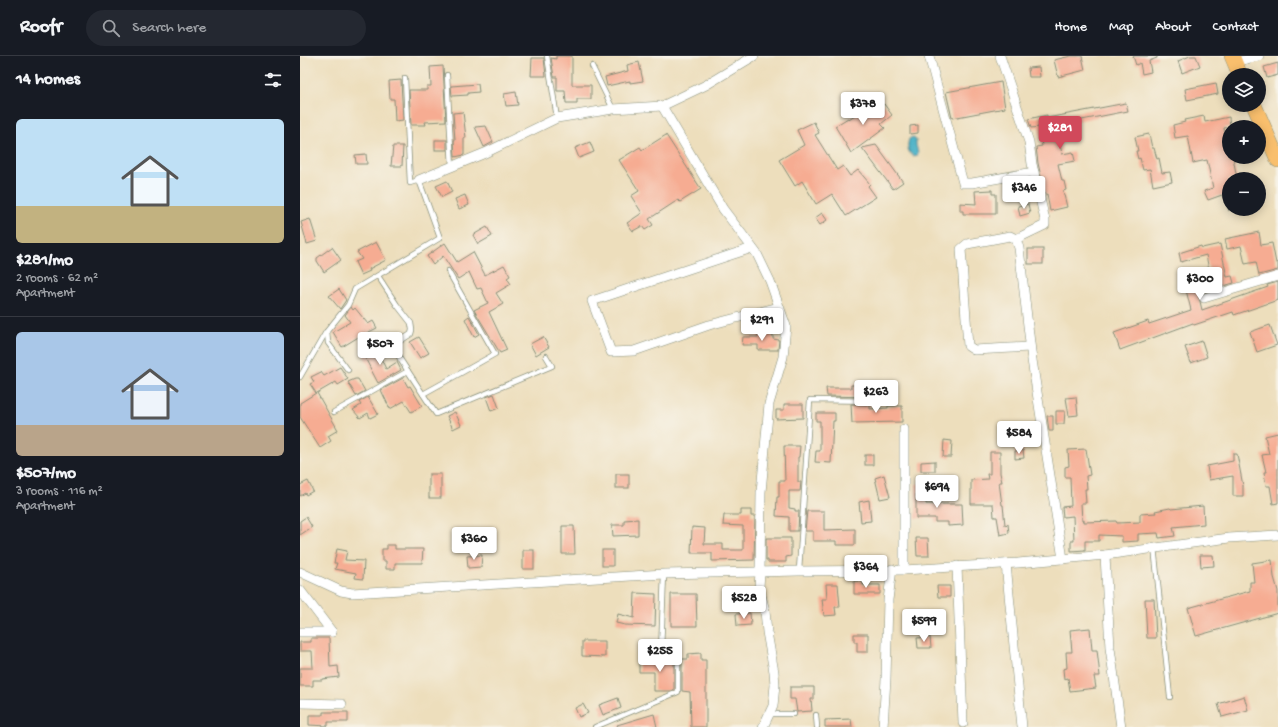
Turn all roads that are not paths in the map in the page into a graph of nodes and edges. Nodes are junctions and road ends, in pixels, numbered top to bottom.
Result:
1 (547, 56) edge
2 (754, 56) edge
3 (929, 56) edge
4 (1000, 56) edge
5 (1259, 56) edge
6 (1236, 64) edge
7 (592, 66) dead end
8 (447, 75) dead end
9 (405, 78) dead end
10 (662, 106) junction
11 (613, 109) junction
12 (1258, 112) edge
13 (557, 118) junction
14 (1278, 160) edge
15 (452, 167) junction
16 (1034, 172) junction
17 (419, 180) junction
18 (1016, 239) junction
19 (752, 248) junction
20 (448, 270) dead end
21 (378, 276) junction
22 (1278, 276) edge
23 (1204, 298) dead end
24 (779, 306) junction
25 (327, 331) junction
26 (1030, 347) junction
27 (546, 356) dead end
28 (348, 370) dead end
29 (408, 371) junction
30 (300, 377) edge
31 (423, 394) junction
32 (881, 401) dead end
33 (334, 412) dead end
34 (904, 429) dead end
35 (1278, 535) edge
36 (1154, 547) junction
37 (1105, 555) junction
38 (1063, 559) junction
39 (1006, 564) junction
40 (957, 566) junction
41 (892, 569) junction
42 (904, 570) junction
43 (799, 571) junction
44 (300, 572) edge
45 (760, 572) junction
46 (664, 574) junction
47 (300, 590) edge
48 (300, 632) edge
49 (1170, 697) dead end
50 (300, 704) edge
51 (342, 704) dead end
52 (771, 714) junction
53 (794, 714) dead end
54 (816, 715) dead end
55 (963, 723) dead end
56 (596, 727) edge
57 (763, 727) edge
58 (816, 727) edge
59 (883, 727) edge
60 (1022, 727) edge
61 (1121, 727) edge

1 - 13 lane
2 - 10 street
3 - 16 street
4 - 16 street
5 - 6 street
7 - 11 lane
8 - 15 lane
9 - 17 lane
10 - 11 street
10 - 19 street
11 - 13 street
12 - 14 highway
13 - 15 street
15 - 17 street
16 - 18 street
17 - 21 lane
18 - 26 street
18 - 26 street
19 - 24 street
19 - 24 street
20 - 31 lane
21 - 25 lane
21 - 29 lane
22 - 23 street
24 - 45 street
25 - 28 lane
25 - 30 lane
26 - 38 street
27 - 31 lane
29 - 31 lane
29 - 33 lane
32 - 43 lane
34 - 42 street
35 - 36 street
36 - 37 street
36 - 49 lane
37 - 38 street
37 - 61 street
38 - 39 street
39 - 40 street
39 - 60 street
40 - 42 street
40 - 55 street
41 - 42 street
41 - 43 street
41 - 59 street
43 - 45 street
44 - 46 street
45 - 46 street
45 - 52 street
46 - 56 lane
47 - 48 street
50 - 51 street
52 - 53 lane
52 - 57 street
54 - 58 lane

